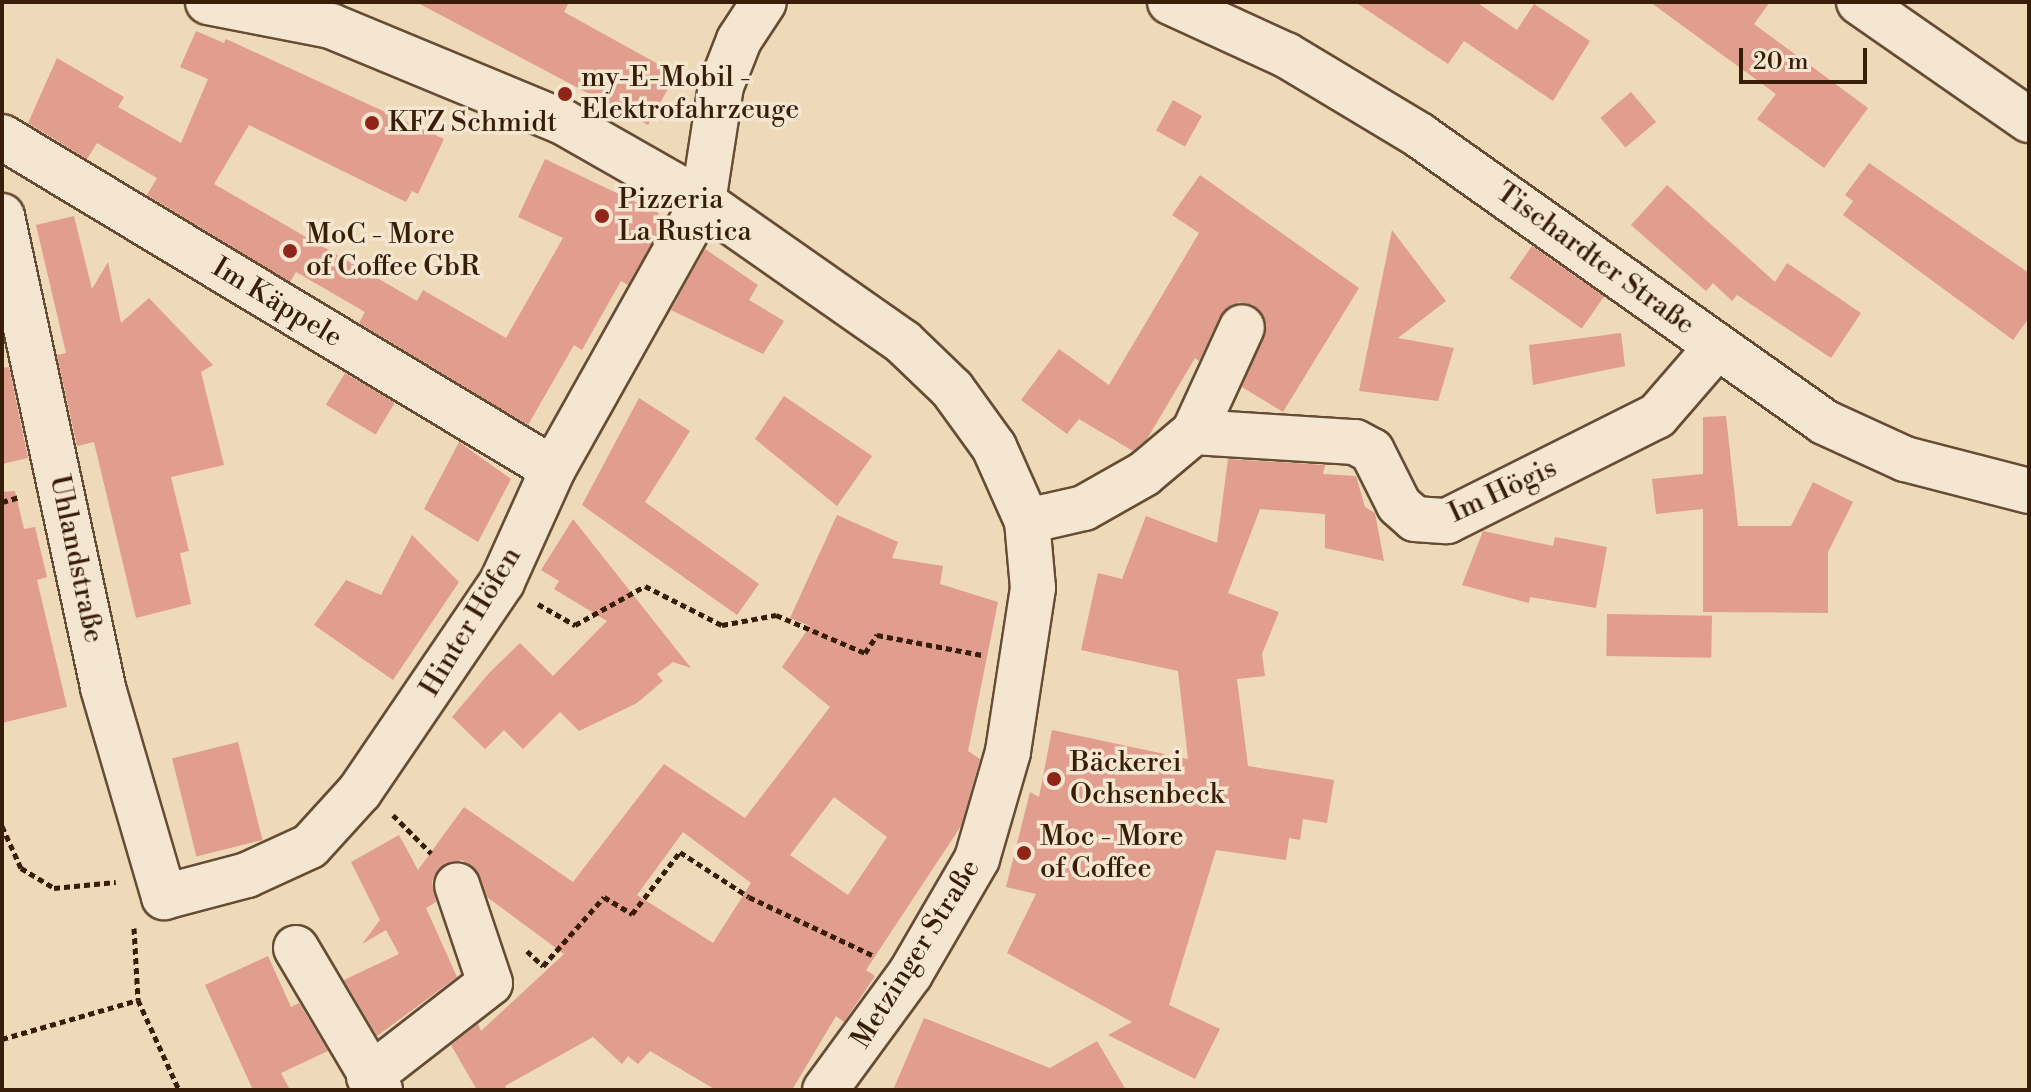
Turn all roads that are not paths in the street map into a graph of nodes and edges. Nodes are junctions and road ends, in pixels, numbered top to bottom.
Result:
1 (208, 2) edge
2 (764, 2) edge
3 (1170, 2) edge
4 (1859, 2) edge
5 (324, 14) edge
6 (2029, 120) edge
7 (2, 137) edge
8 (703, 202) junction
9 (2, 216) edge
10 (1242, 327) dead end
11 (1715, 349) junction
12 (1194, 432) junction
13 (553, 469) junction
14 (2029, 491) edge
15 (1027, 521) junction
16 (160, 884) joint
17 (457, 885) road end
18 (296, 948) dead end
19 (374, 1083) edge
20 (825, 1090) edge

1 - 5 street, Metzinger Straße
2 - 8 street
3 - 11 street, Tischardter Straße
4 - 6 street
5 - 8 street, Metzinger Straße
7 - 13 street, Im Käppele
8 - 13 street, Hinter Höfen
8 - 15 street, Metzinger Straße
9 - 16 street, Uhlandstraße
10 - 12 street
11 - 12 street, Im Högis
11 - 14 street, Tischardter Straße
12 - 15 street
13 - 16 street, Hinter Höfen
15 - 20 street, Metzinger Straße
17 - 19 street
18 - 19 street

